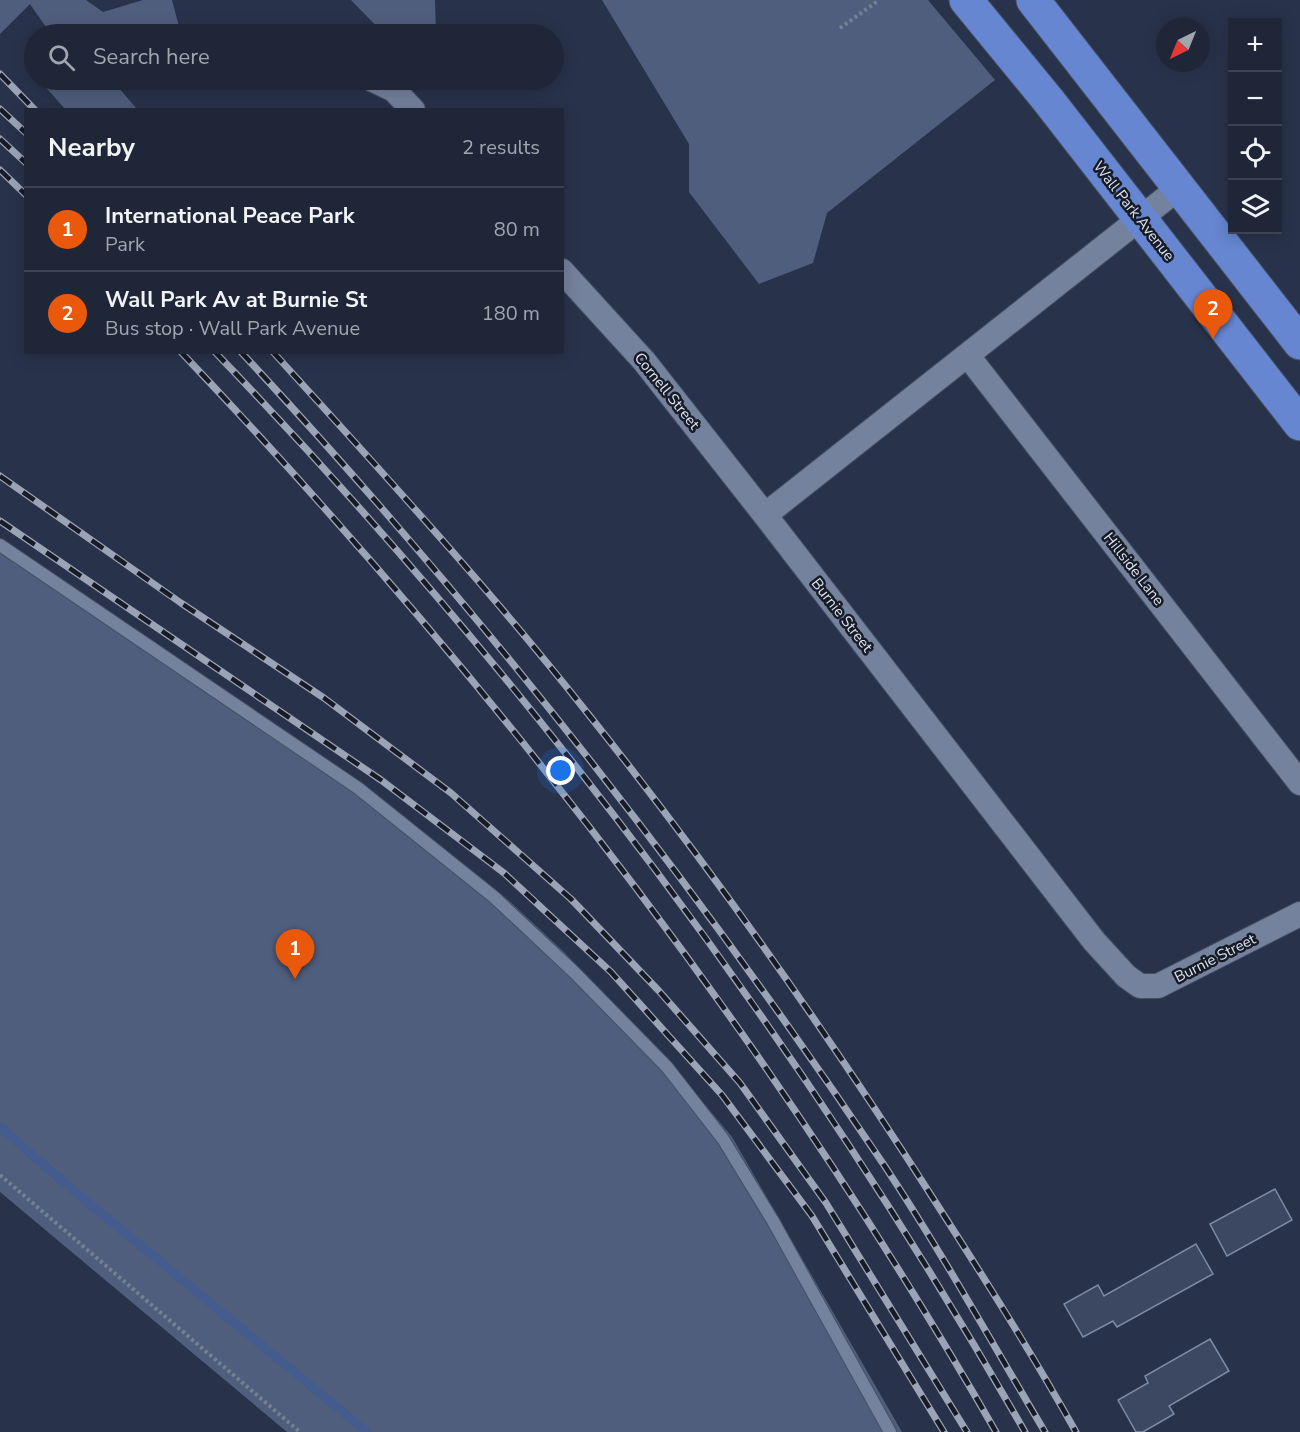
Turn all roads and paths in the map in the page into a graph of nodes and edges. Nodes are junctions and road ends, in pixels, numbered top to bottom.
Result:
1 (879, 0) edge
2 (966, 0) edge
3 (1033, 0) edge
4 (840, 28) dead end
5 (393, 90) edge
6 (411, 108) edge
7 (1180, 188) junction
8 (1140, 219) junction
9 (564, 273) edge
10 (1300, 343) edge
11 (968, 356) junction
12 (1300, 424) edge
13 (765, 515) junction
14 (0, 545) edge
15 (1300, 783) edge
16 (1300, 914) edge
17 (0, 1175) edge
18 (300, 1432) edge
19 (890, 1432) edge

1 - 4 path
2 - 8 main road, Wall Park Avenue
3 - 7 main road
5 - 6 street
7 - 8 street
7 - 10 main road
8 - 11 street
8 - 12 main road, Wall Park Avenue
9 - 13 street, Cornell Street
11 - 13 street
11 - 15 street, Hillside Lane
13 - 16 street, Burnie Street
14 - 19 lane
17 - 18 path

